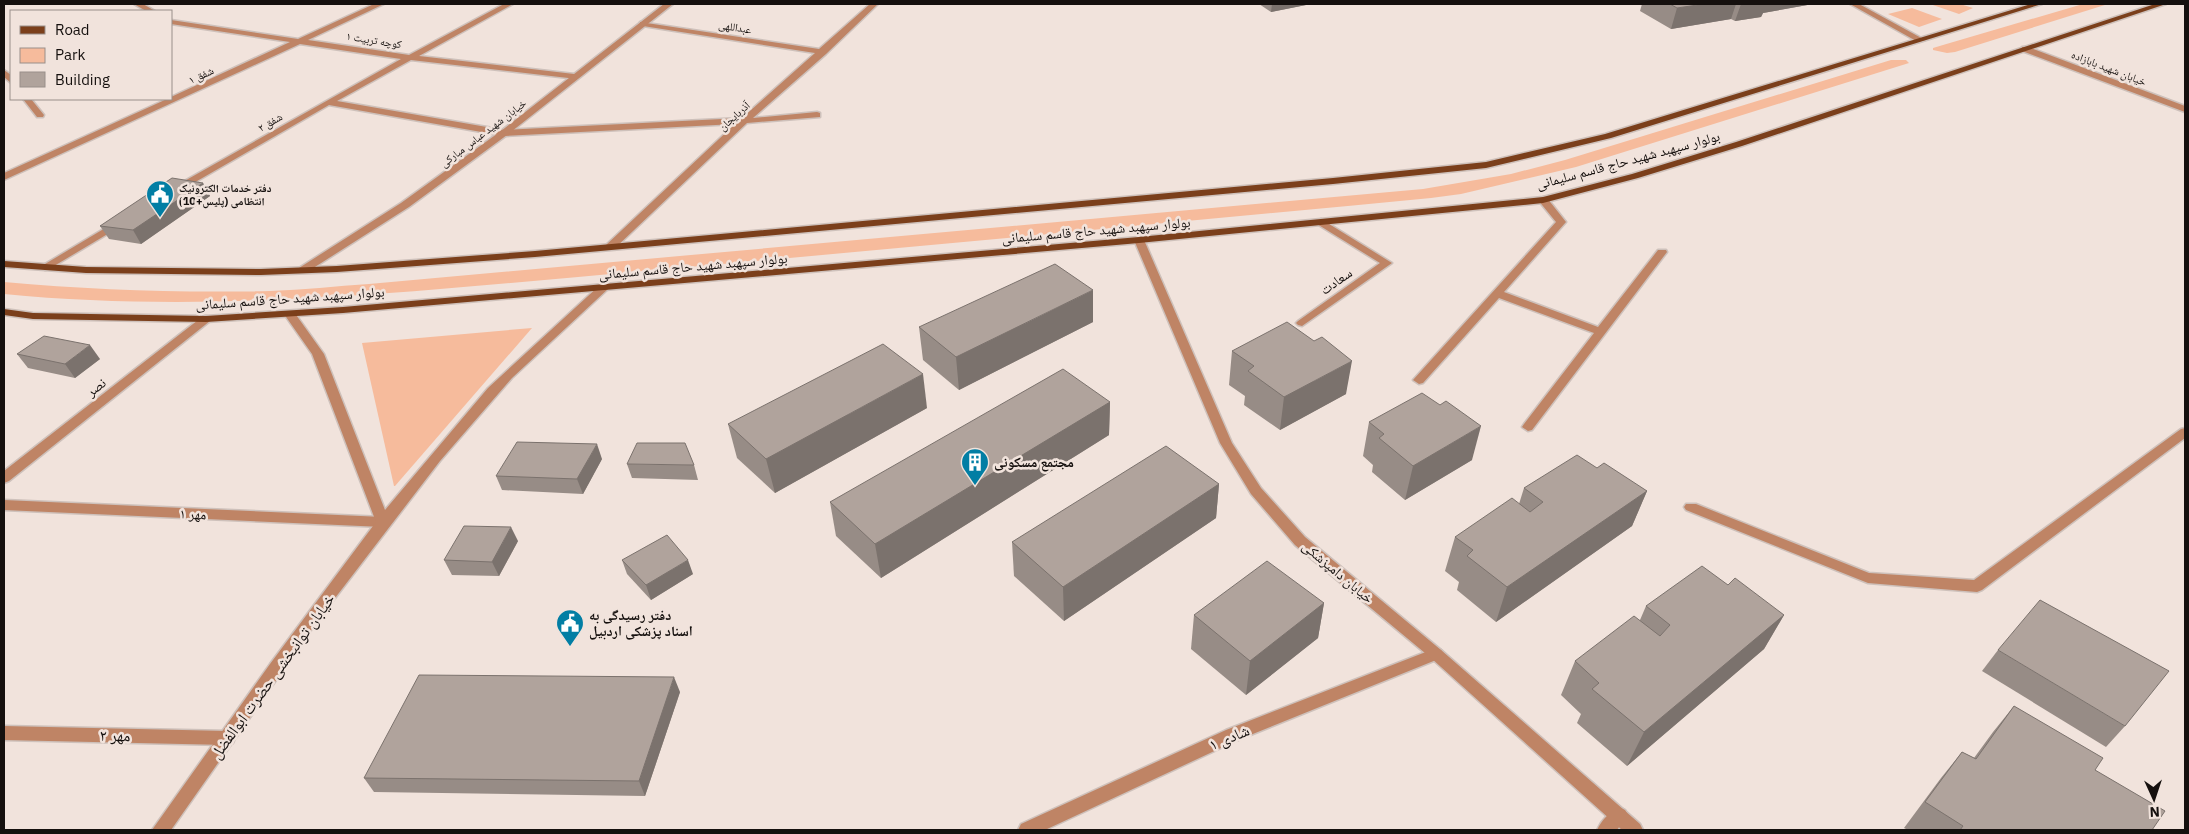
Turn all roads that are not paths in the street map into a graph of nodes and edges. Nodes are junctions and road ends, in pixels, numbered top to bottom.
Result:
1 (138, 4) edge
2 (380, 4) edge
3 (510, 4) edge
4 (670, 4) edge
5 (874, 4) edge
6 (1854, 4) edge
7 (2038, 4) edge
8 (2162, 4) edge
9 (150, 10) edge
10 (172, 23) edge
11 (643, 24) junction
12 (1921, 40) junction
13 (302, 41) junction
14 (2025, 49) junction
15 (823, 52) junction
16 (412, 58) junction
17 (574, 76) junction
18 (28, 100) edge
19 (328, 102) junction
20 (2185, 109) edge
21 (40, 115) dead end
22 (817, 115) dead end
23 (744, 121) junction
24 (504, 133) junction
25 (4, 177) edge
26 (169, 194) edge
27 (1543, 200) junction
28 (127, 218) edge
29 (1321, 222) junction
30 (1139, 240) junction
31 (610, 247) junction
32 (1662, 252) dead end
33 (4, 264) edge
34 (45, 267) junction
35 (303, 270) junction
36 (604, 287) junction
37 (1496, 293) junction
38 (4, 312) edge
39 (290, 314) junction
40 (206, 319) junction
41 (1302, 323) dead end
42 (1601, 332) junction
43 (1419, 380) dead end
44 (1528, 427) dead end
45 (2185, 432) edge
46 (4, 478) edge
47 (4, 506) edge
48 (1691, 507) dead end
49 (383, 522) junction
50 (1436, 654) junction
51 (4, 732) edge
52 (227, 738) junction
53 (1619, 815) junction
54 (161, 830) edge
55 (1027, 830) edge
56 (1606, 830) edge
57 (1634, 830) edge

1 - 9 street
2 - 13 street, شفق ۱
3 - 16 street, شفق ۲
4 - 11 street, خیابان شهید عباس مبارکی
5 - 15 street, آذربایجان
6 - 12 street
7 - 12 main road, بولوار سپهبد شهید حاج قاسم سلیمانی
8 - 14 main road, بولوار سپهبد شهید حاج قاسم سلیمانی
10 - 13 street, کوچه تربیت ۱
11 - 15 street, عبداللهی
11 - 17 street, خیابان شهید عباس مبارکی
12 - 31 main road, بولوار سپهبد شهید حاج قاسم سلیمانی
13 - 16 street, کوچه تربیت ۱
13 - 25 street, شفق ۱
14 - 20 street, خیابان شهید بابازاده
14 - 27 main road, بولوار سپهبد شهید حاج قاسم سلیمانی
15 - 23 street, آذربایجان
16 - 17 street, کوچه تربیت ۱
16 - 19 street, شفق ۲
17 - 24 street, خیابان شهید عباس مبارکی
18 - 21 street
19 - 24 street
19 - 26 street, شفق ۲
22 - 23 street
23 - 24 street
23 - 31 street, آذربایجان
24 - 35 street, خیابان شهید عباس مبارکی
27 - 29 main road, بولوار سپهبد شهید حاج قاسم سلیمانی
27 - 37 street
28 - 34 street
29 - 30 main road, بولوار سپهبد شهید حاج قاسم سلیمانی
29 - 41 street, سعادت
30 - 36 main road, بولوار سپهبد شهید حاج قاسم سلیمانی
30 - 50 street, خیابان دامپزشکی
31 - 35 main road, بولوار سپهبد شهید حاج قاسم سلیمانی
32 - 42 street
33 - 34 main road, بولوار سپهبد شهید حاج قاسم سلیمانی
34 - 35 main road, بولوار سپهبد شهید حاج قاسم سلیمانی
36 - 39 main road, بولوار سپهبد شهید حاج قاسم سلیمانی
36 - 49 street, خیابان توانبخشی حضرت ابوالفضل
37 - 42 street
37 - 43 street
38 - 40 main road, بولوار سپهبد شهید حاج قاسم سلیمانی
39 - 40 main road, بولوار سپهبد شهید حاج قاسم سلیمانی
39 - 49 street
40 - 46 street, نصر
42 - 44 street
45 - 48 street
47 - 49 street, مهر ۱
49 - 52 street, خیابان توانبخشی حضرت ابوالفضل
50 - 53 street, خیابان دامپزشکی
50 - 55 street, شادی ۱
51 - 52 street, مهر ۲
52 - 54 street, خیابان توانبخشی حضرت ابوالفضل
53 - 56 street
53 - 57 street, خیابان دامپزشکی

